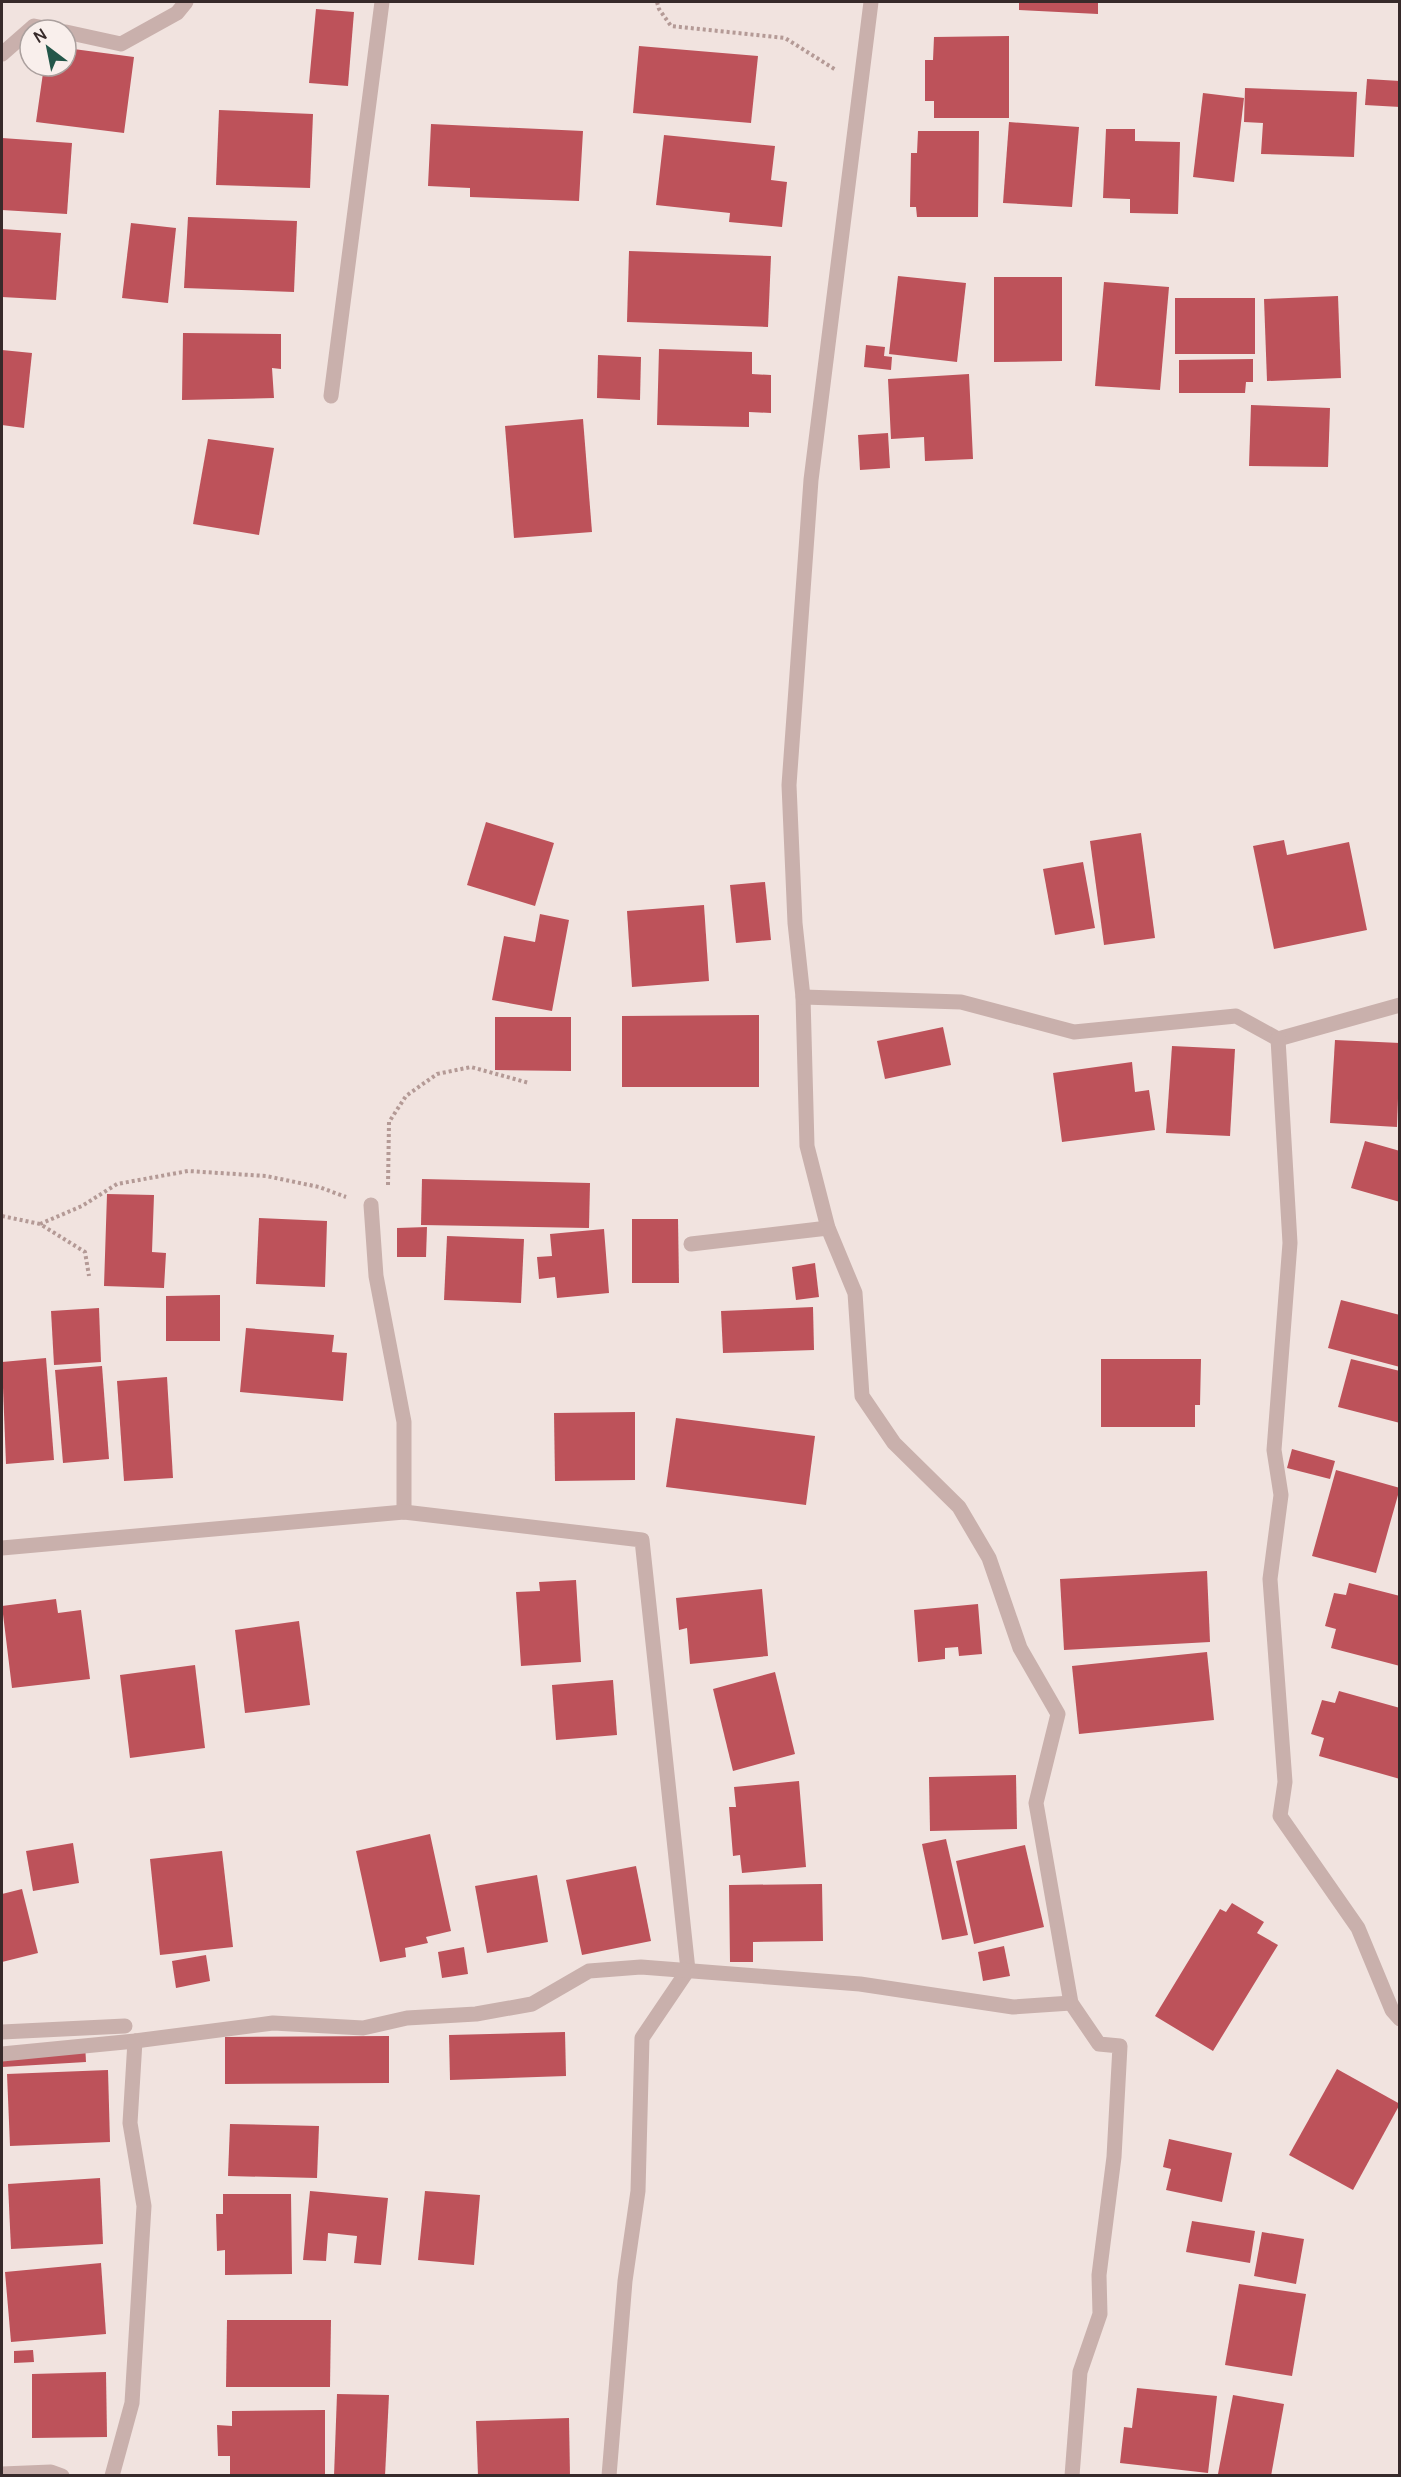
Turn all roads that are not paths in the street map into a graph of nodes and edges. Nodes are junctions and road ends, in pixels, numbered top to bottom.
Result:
1 (186, 2) edge
2 (382, 2) edge
3 (871, 2) edge
4 (78, 35) edge
5 (18, 40) edge
6 (2, 54) edge
7 (331, 396) dead end
8 (803, 997) junction
9 (1400, 1005) edge
10 (1278, 1038) junction
11 (371, 1205) road end
12 (828, 1228) junction
13 (692, 1244) dead end
14 (404, 1512) junction
15 (2, 1548) edge
16 (688, 1970) junction
17 (1071, 2003) junction
18 (1400, 2019) edge
19 (125, 2026) dead end
20 (2, 2032) edge
21 (135, 2041) junction
22 (2, 2054) edge
23 (2, 2474) edge
24 (62, 2475) edge
25 (112, 2475) edge
26 (609, 2475) edge
27 (1072, 2475) edge

1 - 4 street
2 - 7 street
3 - 8 street
5 - 6 street
8 - 10 street
8 - 12 street
9 - 10 street
10 - 18 street
11 - 14 street
12 - 13 street
12 - 17 street
14 - 15 street
14 - 16 street
16 - 17 street
16 - 21 street
16 - 26 street
17 - 27 street
19 - 20 street
21 - 22 street
21 - 25 street
23 - 24 street

